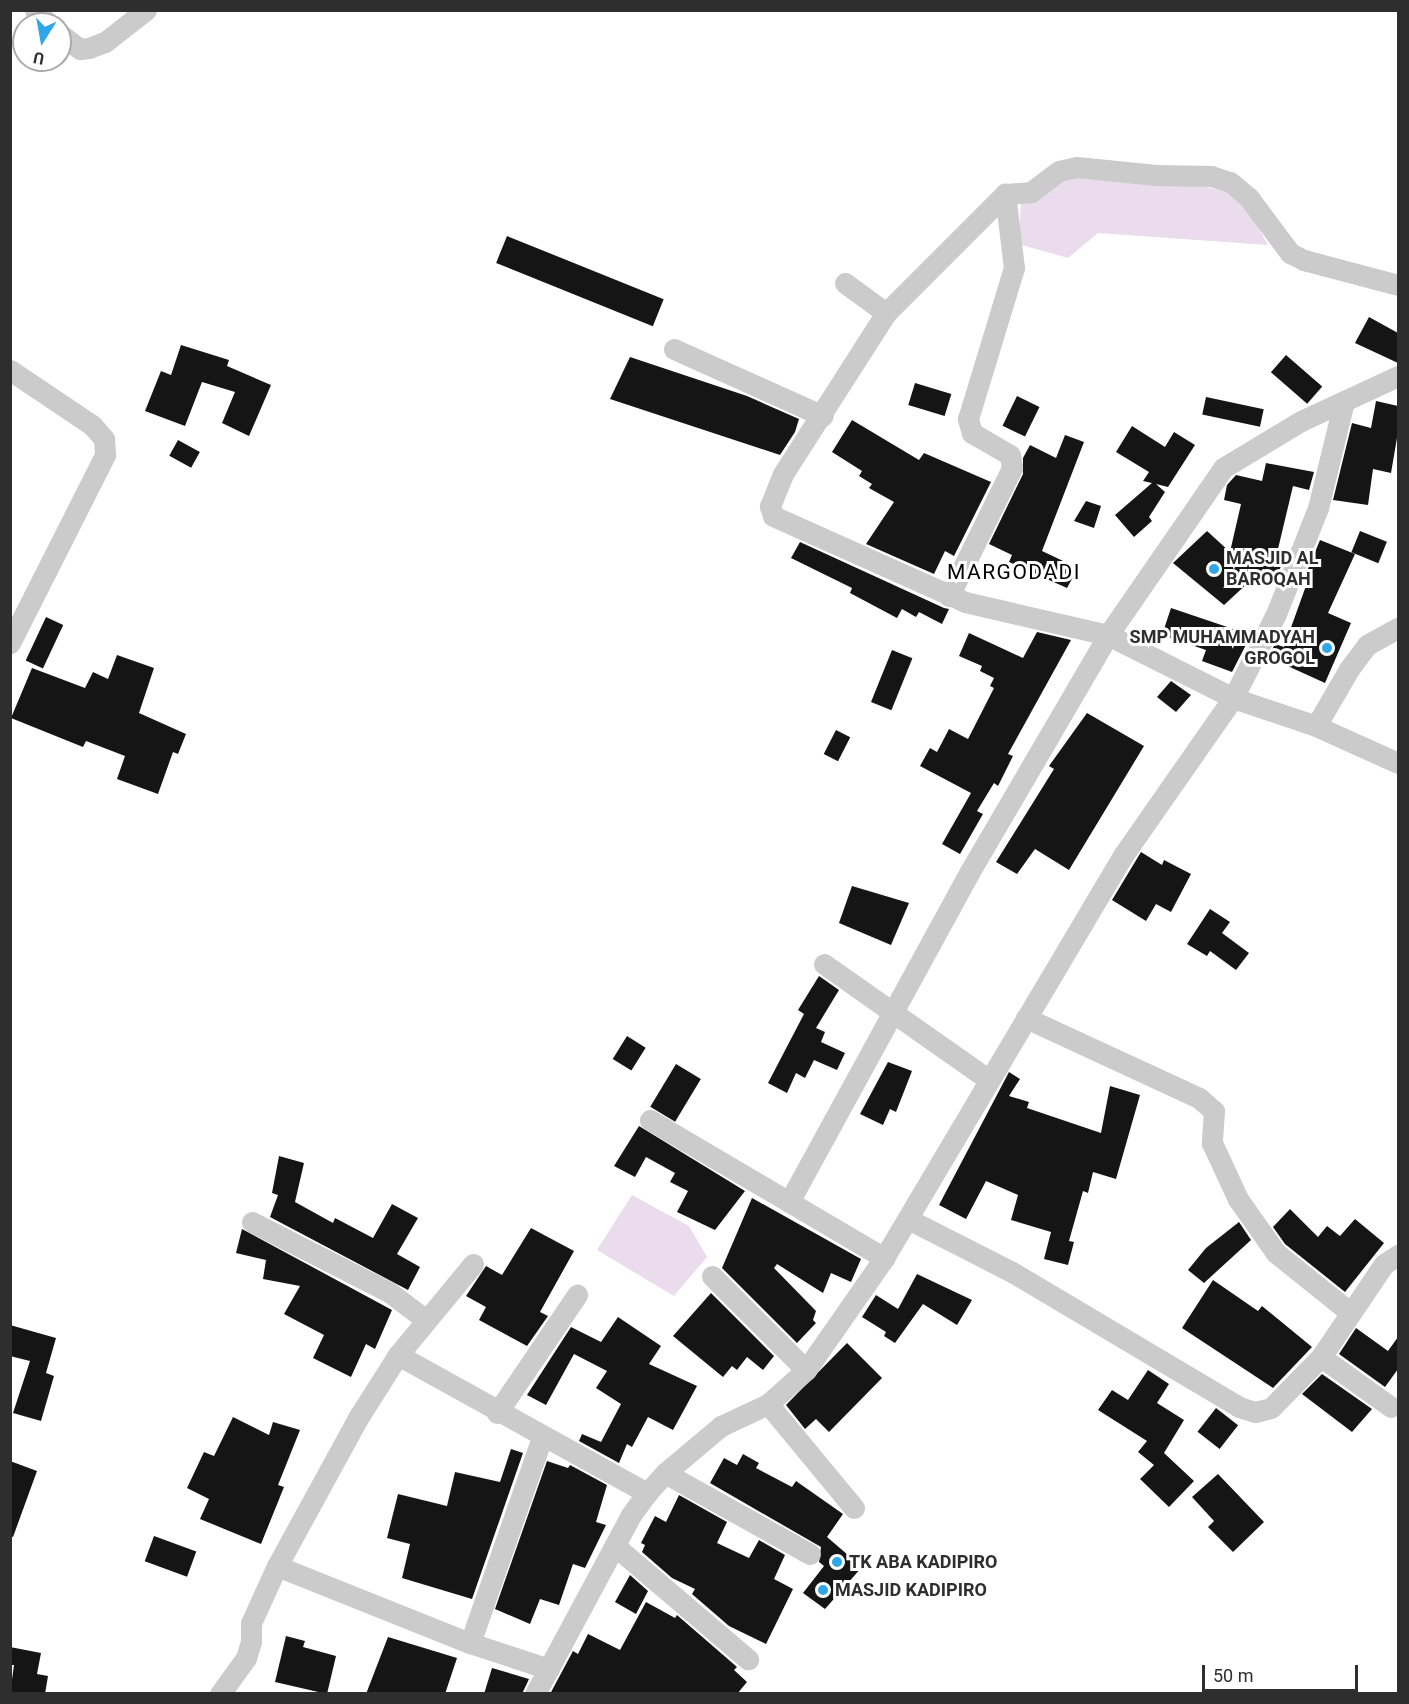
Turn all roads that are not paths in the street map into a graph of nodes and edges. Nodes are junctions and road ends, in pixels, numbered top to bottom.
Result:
1 (146, 10) edge
2 (72, 43) edge
3 (1005, 194) junction
4 (845, 283) dead end
5 (1398, 285) edge
6 (886, 313) junction
7 (674, 349) dead end
8 (10, 370) edge
9 (1398, 376) edge
10 (1344, 401) junction
11 (823, 416) junction
12 (957, 599) junction
13 (1398, 628) edge
14 (1108, 635) junction
15 (10, 644) edge
16 (1233, 698) junction
17 (1316, 726) junction
18 (1398, 763) edge
19 (824, 964) dead end
20 (895, 1014) junction
21 (1026, 1018) junction
22 (989, 1080) junction
23 (650, 1120) dead end
24 (789, 1202) junction
25 (908, 1219) junction
26 (252, 1222) dead end
27 (1398, 1254) edge
28 (884, 1258) junction
29 (473, 1264) dead end
30 (712, 1276) dead end
31 (577, 1295) dead end
32 (1351, 1313) junction
33 (426, 1320) junction
34 (398, 1355) junction
35 (1320, 1357) junction
36 (806, 1370) junction
37 (768, 1404) junction
38 (1391, 1407) dead end
39 (497, 1413) junction
40 (542, 1437) junction
41 (665, 1473) junction
42 (647, 1493) junction
43 (855, 1508) dead end
44 (615, 1546) junction
45 (810, 1554) dead end
46 (277, 1566) junction
47 (470, 1643) junction
48 (748, 1659) dead end
49 (549, 1669) junction
50 (220, 1694) edge
51 (535, 1694) edge

1 - 2 street
3 - 5 street
3 - 6 street
3 - 12 street
4 - 6 street
6 - 11 street
7 - 11 street
8 - 15 street
9 - 10 street
10 - 14 street
10 - 16 street
11 - 12 street
12 - 14 street
13 - 17 street
14 - 16 street
14 - 20 street
16 - 17 street
16 - 21 street
17 - 18 street
19 - 20 street
20 - 22 street
20 - 24 street
21 - 22 street
21 - 32 street
22 - 25 street
23 - 24 street
24 - 28 street
25 - 28 street
25 - 35 street
26 - 33 street
27 - 32 street
28 - 36 street
29 - 33 street
30 - 36 street
31 - 39 street
32 - 35 street
33 - 34 street
34 - 39 street
34 - 46 street
35 - 38 street
36 - 37 street
37 - 41 street
37 - 43 street
39 - 40 street
40 - 42 street
40 - 47 street
41 - 42 street
41 - 45 street
42 - 44 street
44 - 48 street
44 - 49 street
46 - 47 street
46 - 50 street
47 - 49 street
49 - 51 street

